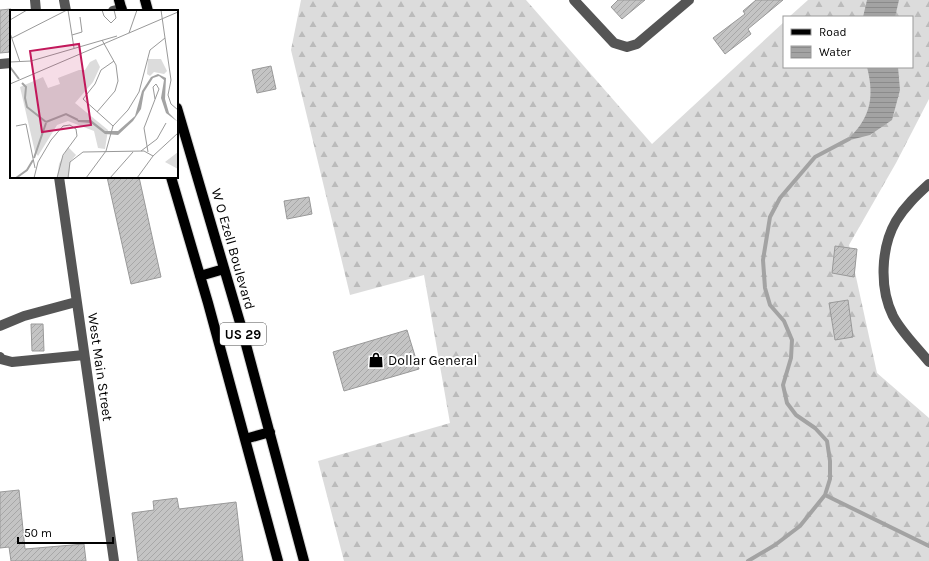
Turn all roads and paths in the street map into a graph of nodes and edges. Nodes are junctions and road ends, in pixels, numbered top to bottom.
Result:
1 (35, 0) edge
2 (64, 0) edge
3 (145, 0) edge
4 (574, 0) edge
5 (689, 0) edge
6 (36, 10) edge
7 (66, 10) edge
8 (148, 10) edge
9 (10, 63) edge
10 (0, 64) edge
11 (178, 111) edge
12 (58, 178) edge
13 (171, 178) edge
14 (929, 184) edge
15 (224, 269) junction
16 (200, 276) junction
17 (76, 302) junction
18 (0, 326) edge
19 (84, 355) junction
20 (0, 357) edge
21 (929, 362) edge
22 (270, 432) junction
23 (245, 439) junction
24 (114, 561) edge
25 (278, 561) edge
26 (304, 561) edge

1 - 6 street
2 - 7 street
3 - 8 main road
4 - 5 street
9 - 10 street
11 - 15 main road, W O Ezell Boulevard / US 29
12 - 17 street, West Main Street
13 - 16 main road, US 29
14 - 21 street
15 - 16 main road
15 - 22 main road, W O Ezell Boulevard / US 29
16 - 23 main road, US 29
17 - 18 street
17 - 19 street, West Main Street
19 - 20 street
19 - 24 street, West Main Street
22 - 23 main road
22 - 26 main road, W O Ezell Boulevard / US 29
23 - 25 main road, US 29

